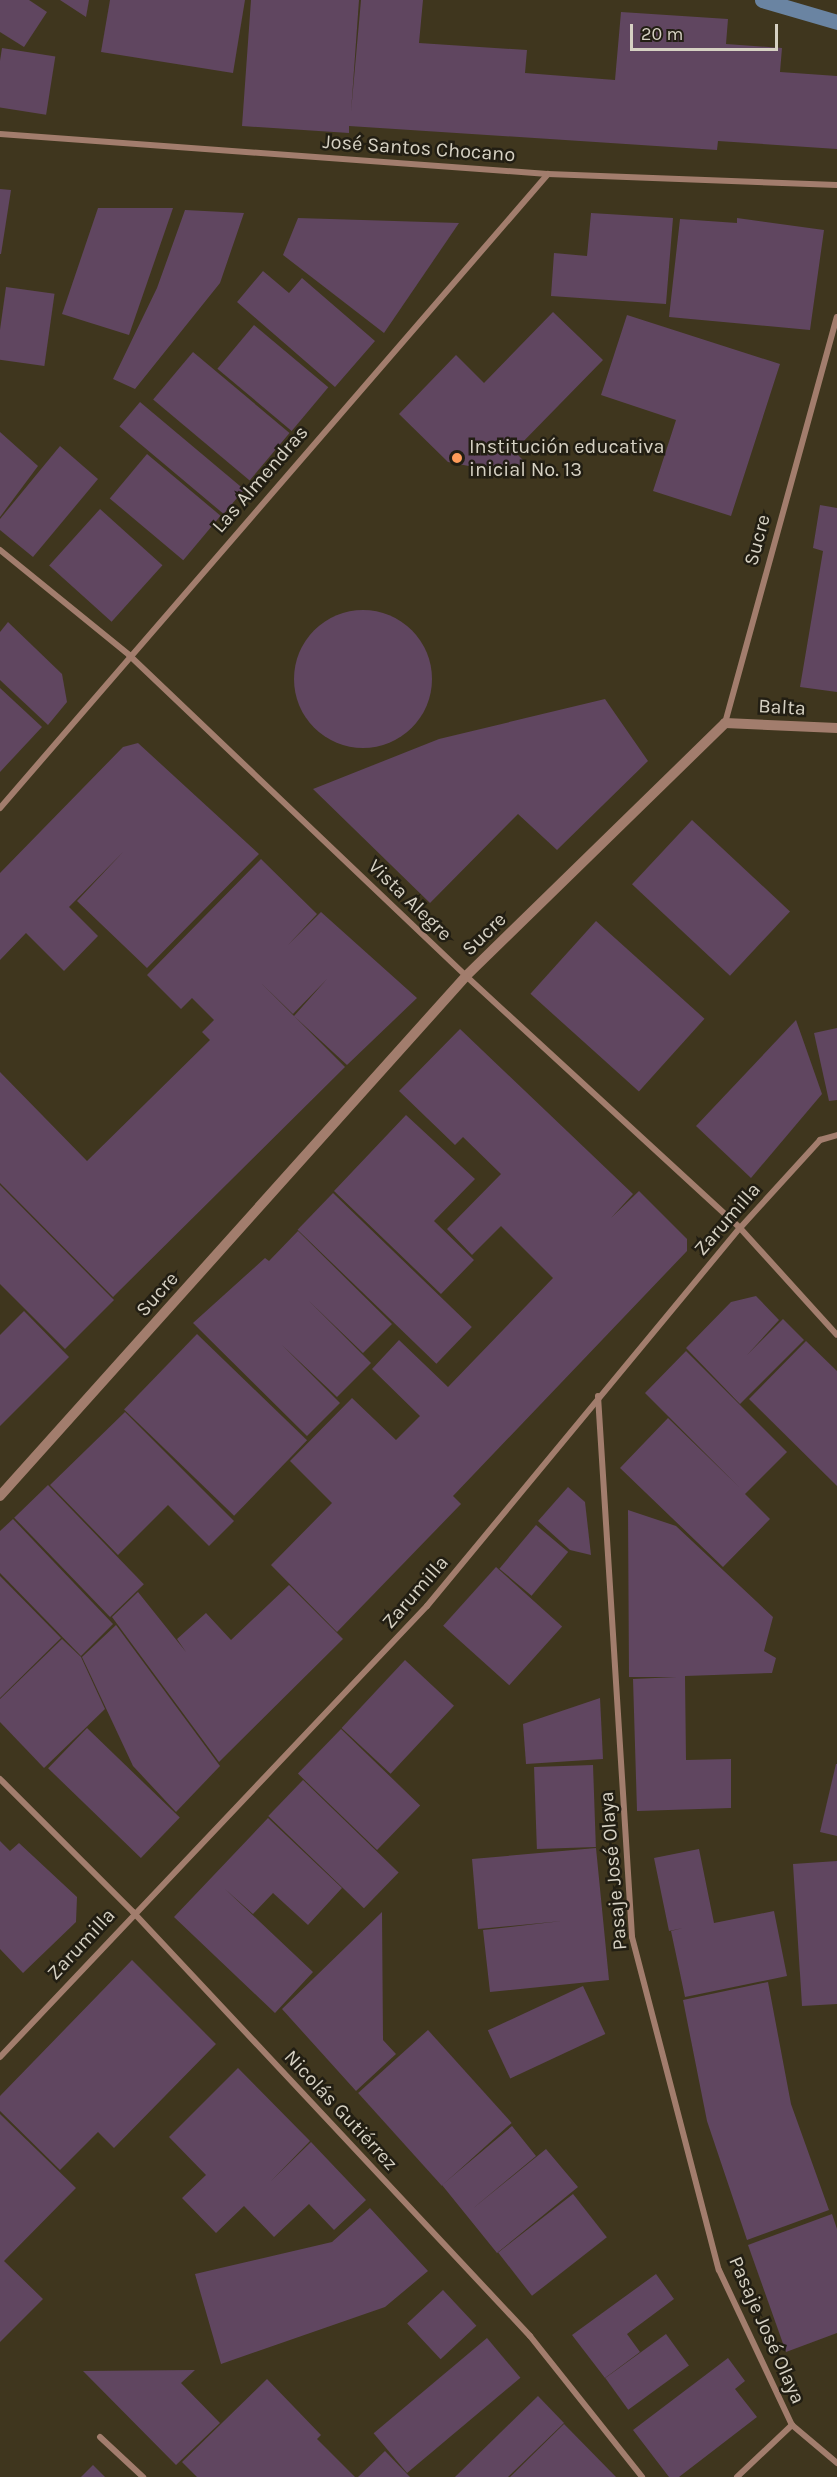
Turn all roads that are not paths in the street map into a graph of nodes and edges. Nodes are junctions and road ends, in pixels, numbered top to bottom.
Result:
1 (0, 134) edge
2 (548, 174) junction
3 (837, 185) edge
4 (837, 317) edge
5 (0, 550) edge
6 (129, 655) junction
7 (725, 723) junction
8 (837, 728) edge
9 (0, 808) edge
10 (466, 976) junction
11 (837, 1134) edge
12 (740, 1228) junction
13 (837, 1335) edge
14 (598, 1395) junction
15 (0, 1496) edge
16 (0, 1779) edge
17 (133, 1912) junction
18 (0, 2057) edge
19 (792, 2425) junction
20 (100, 2437) dead end
21 (837, 2463) edge
22 (143, 2477) edge
23 (642, 2477) edge
24 (737, 2477) edge

1 - 2 street, José Santos Chocano
2 - 3 street, José Santos Chocano
2 - 6 street, Las Almendras
4 - 7 street, Sucre
5 - 6 street, Vista Alegre
6 - 9 street, Las Almendras
6 - 10 street, Vista Alegre
7 - 8 street, Balta
7 - 10 street, Sucre
10 - 12 street, Vista Alegre
10 - 15 street, Sucre
11 - 12 street, Zarumilla
12 - 13 street, Vista Alegre
12 - 14 street, Zarumilla
14 - 17 street, Zarumilla
14 - 19 street, Pasaje José Olaya
16 - 17 street, Nicolás Gutiérrez
17 - 18 street, Zarumilla
17 - 23 street, Nicolás Gutiérrez
19 - 21 street
19 - 24 street
20 - 22 street

